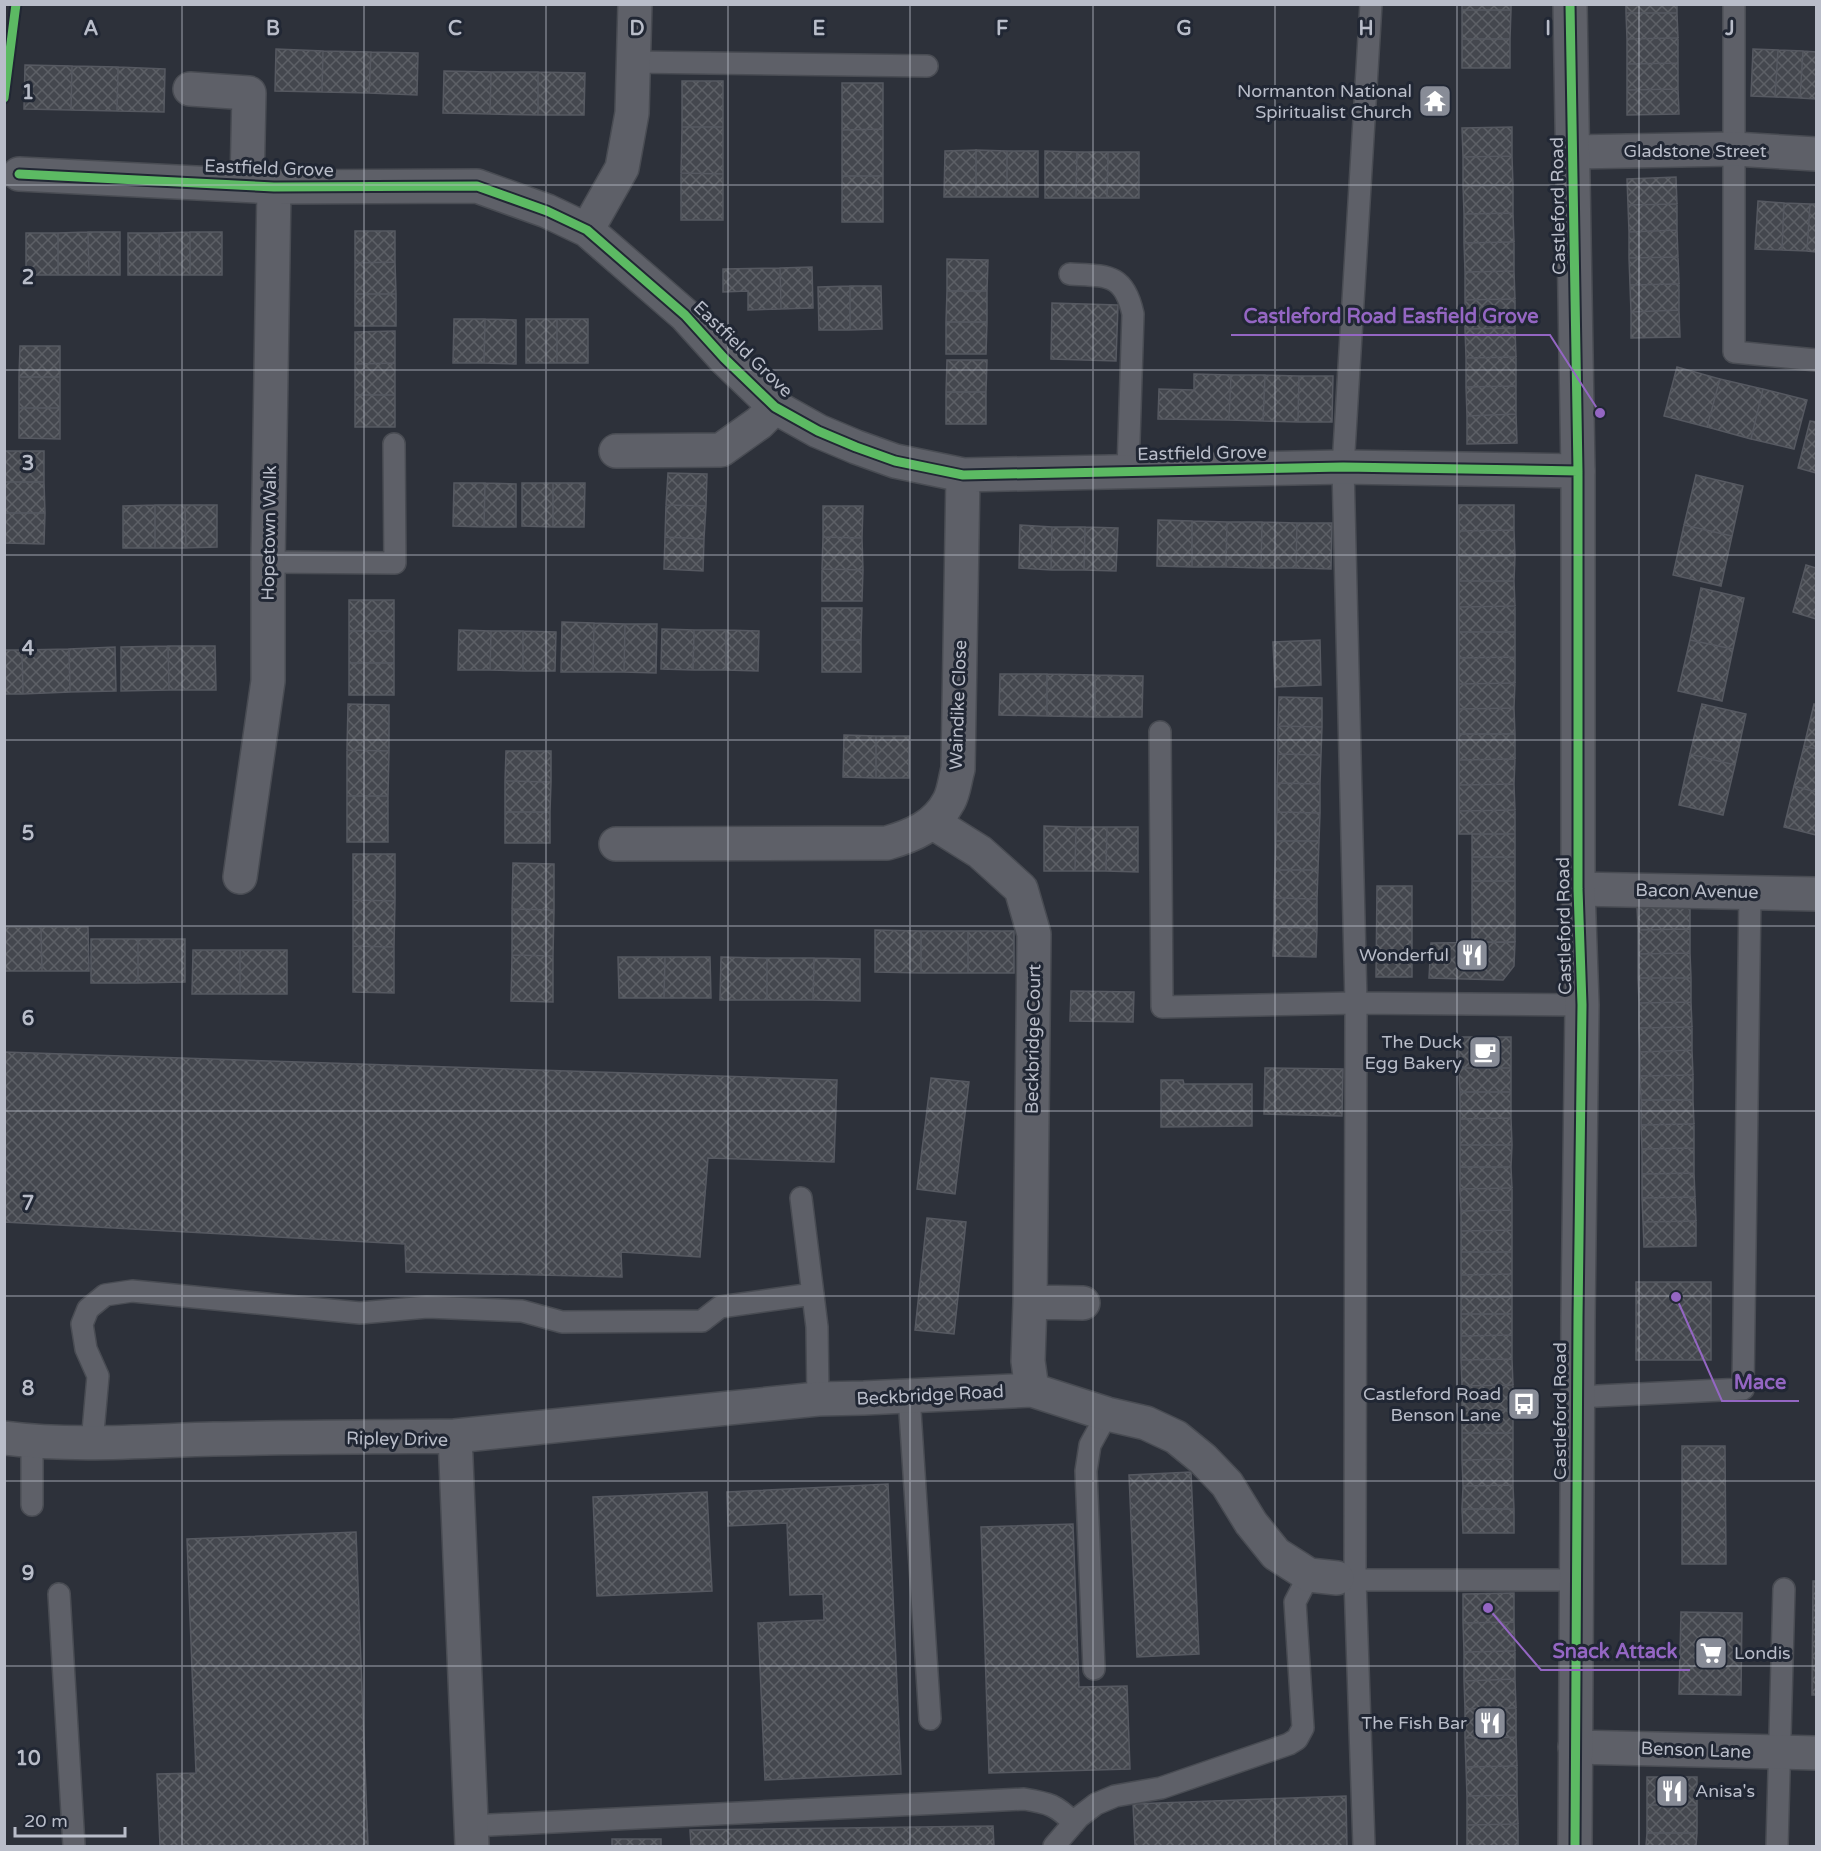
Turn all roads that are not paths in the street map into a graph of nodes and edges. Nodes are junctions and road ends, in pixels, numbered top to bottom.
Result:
1 (635, 4) edge
2 (1371, 4) edge
3 (1570, 4) edge
4 (1734, 4) edge
5 (633, 62) junction
6 (927, 66) dead end
7 (190, 89) dead end
8 (1734, 149) junction
9 (1574, 152) junction
10 (1816, 154) edge
11 (19, 174) dead end
12 (261, 186) junction
13 (587, 230) junction
14 (1070, 274) dead end
15 (1816, 360) edge
16 (775, 407) junction
17 (394, 444) dead end
18 (616, 451) dead end
19 (1343, 467) junction
20 (1128, 471) junction
21 (1578, 471) junction
22 (963, 475) junction
23 (268, 562) junction
24 (1160, 732) dead end
25 (932, 822) junction
26 (616, 844) dead end
27 (240, 877) dead end
28 (1578, 889) junction
29 (1750, 892) junction
30 (1816, 894) edge
31 (1356, 1003) junction
32 (1582, 1005) junction
33 (801, 1198) dead end
34 (813, 1294) junction
35 (1030, 1302) junction
36 (1083, 1303) dead end
37 (1032, 1390) junction
38 (909, 1396) junction
39 (1577, 1397) junction
40 (818, 1399) junction
41 (1107, 1414) junction
42 (455, 1436) junction
43 (18, 1440) edge
44 (92, 1443) junction
45 (32, 1505) dead end
46 (1334, 1578) junction
47 (1576, 1580) junction
48 (1784, 1589) dead end
49 (59, 1594) dead end
50 (1094, 1669) dead end
51 (930, 1719) dead end
52 (1575, 1747) junction
53 (1780, 1752) junction
54 (1816, 1753) edge
55 (1074, 1823) junction
56 (471, 1836) edge
57 (75, 1846) edge
58 (1054, 1846) edge
59 (1364, 1846) edge
60 (1575, 1846) edge
61 (1777, 1846) edge

1 - 5 street
2 - 19 lane
3 - 9 street, Castleford Road
4 - 8 lane
5 - 6 lane
5 - 13 street
7 - 12 street, Hopetown Walk
8 - 9 street, Gladstone Street
8 - 10 street, Gladstone Street
8 - 15 lane
9 - 21 street, Castleford Road
11 - 12 street, Eastfield Grove
12 - 13 street, Eastfield Grove
12 - 23 street, Hopetown Walk
13 - 16 street, Eastfield Grove
14 - 20 lane
16 - 18 street, Eastfield Grove
16 - 22 street, Eastfield Grove
17 - 23 lane
19 - 20 street, Eastfield Grove
19 - 21 street, Eastfield Grove
19 - 31 lane
20 - 22 street, Eastfield Grove
21 - 28 street, Castleford Road
22 - 25 street, Waindike Close
23 - 27 street, Hopetown Walk
24 - 31 lane
25 - 26 street, Waindike Close
25 - 35 street, Beckbridge Court
28 - 29 street, Bacon Avenue
28 - 32 street, Castleford Road
29 - 30 street, Bacon Avenue
29 - 39 lane
31 - 32 lane
31 - 46 lane
32 - 39 street, Castleford Road
33 - 34 lane
34 - 40 lane
34 - 44 lane
35 - 36 street
35 - 37 street, Beckbridge Court
37 - 38 street, Beckbridge Road
37 - 41 street, Beckbridge Road
38 - 40 street, Beckbridge Road
38 - 51 lane
39 - 47 street, Castleford Road
40 - 42 street, Beckbridge Road
41 - 46 street, Beckbridge Road
41 - 50 lane
42 - 44 street, Ripley Drive
42 - 56 street, Ripley Drive
43 - 44 street, Ripley Drive
43 - 45 lane
46 - 47 lane
46 - 55 lane
46 - 59 lane
47 - 52 street, Castleford Road
48 - 53 lane
49 - 57 lane
52 - 53 street, Benson Lane
52 - 60 street, Castleford Road
53 - 54 street, Benson Lane
53 - 61 lane
55 - 56 lane
55 - 58 lane

